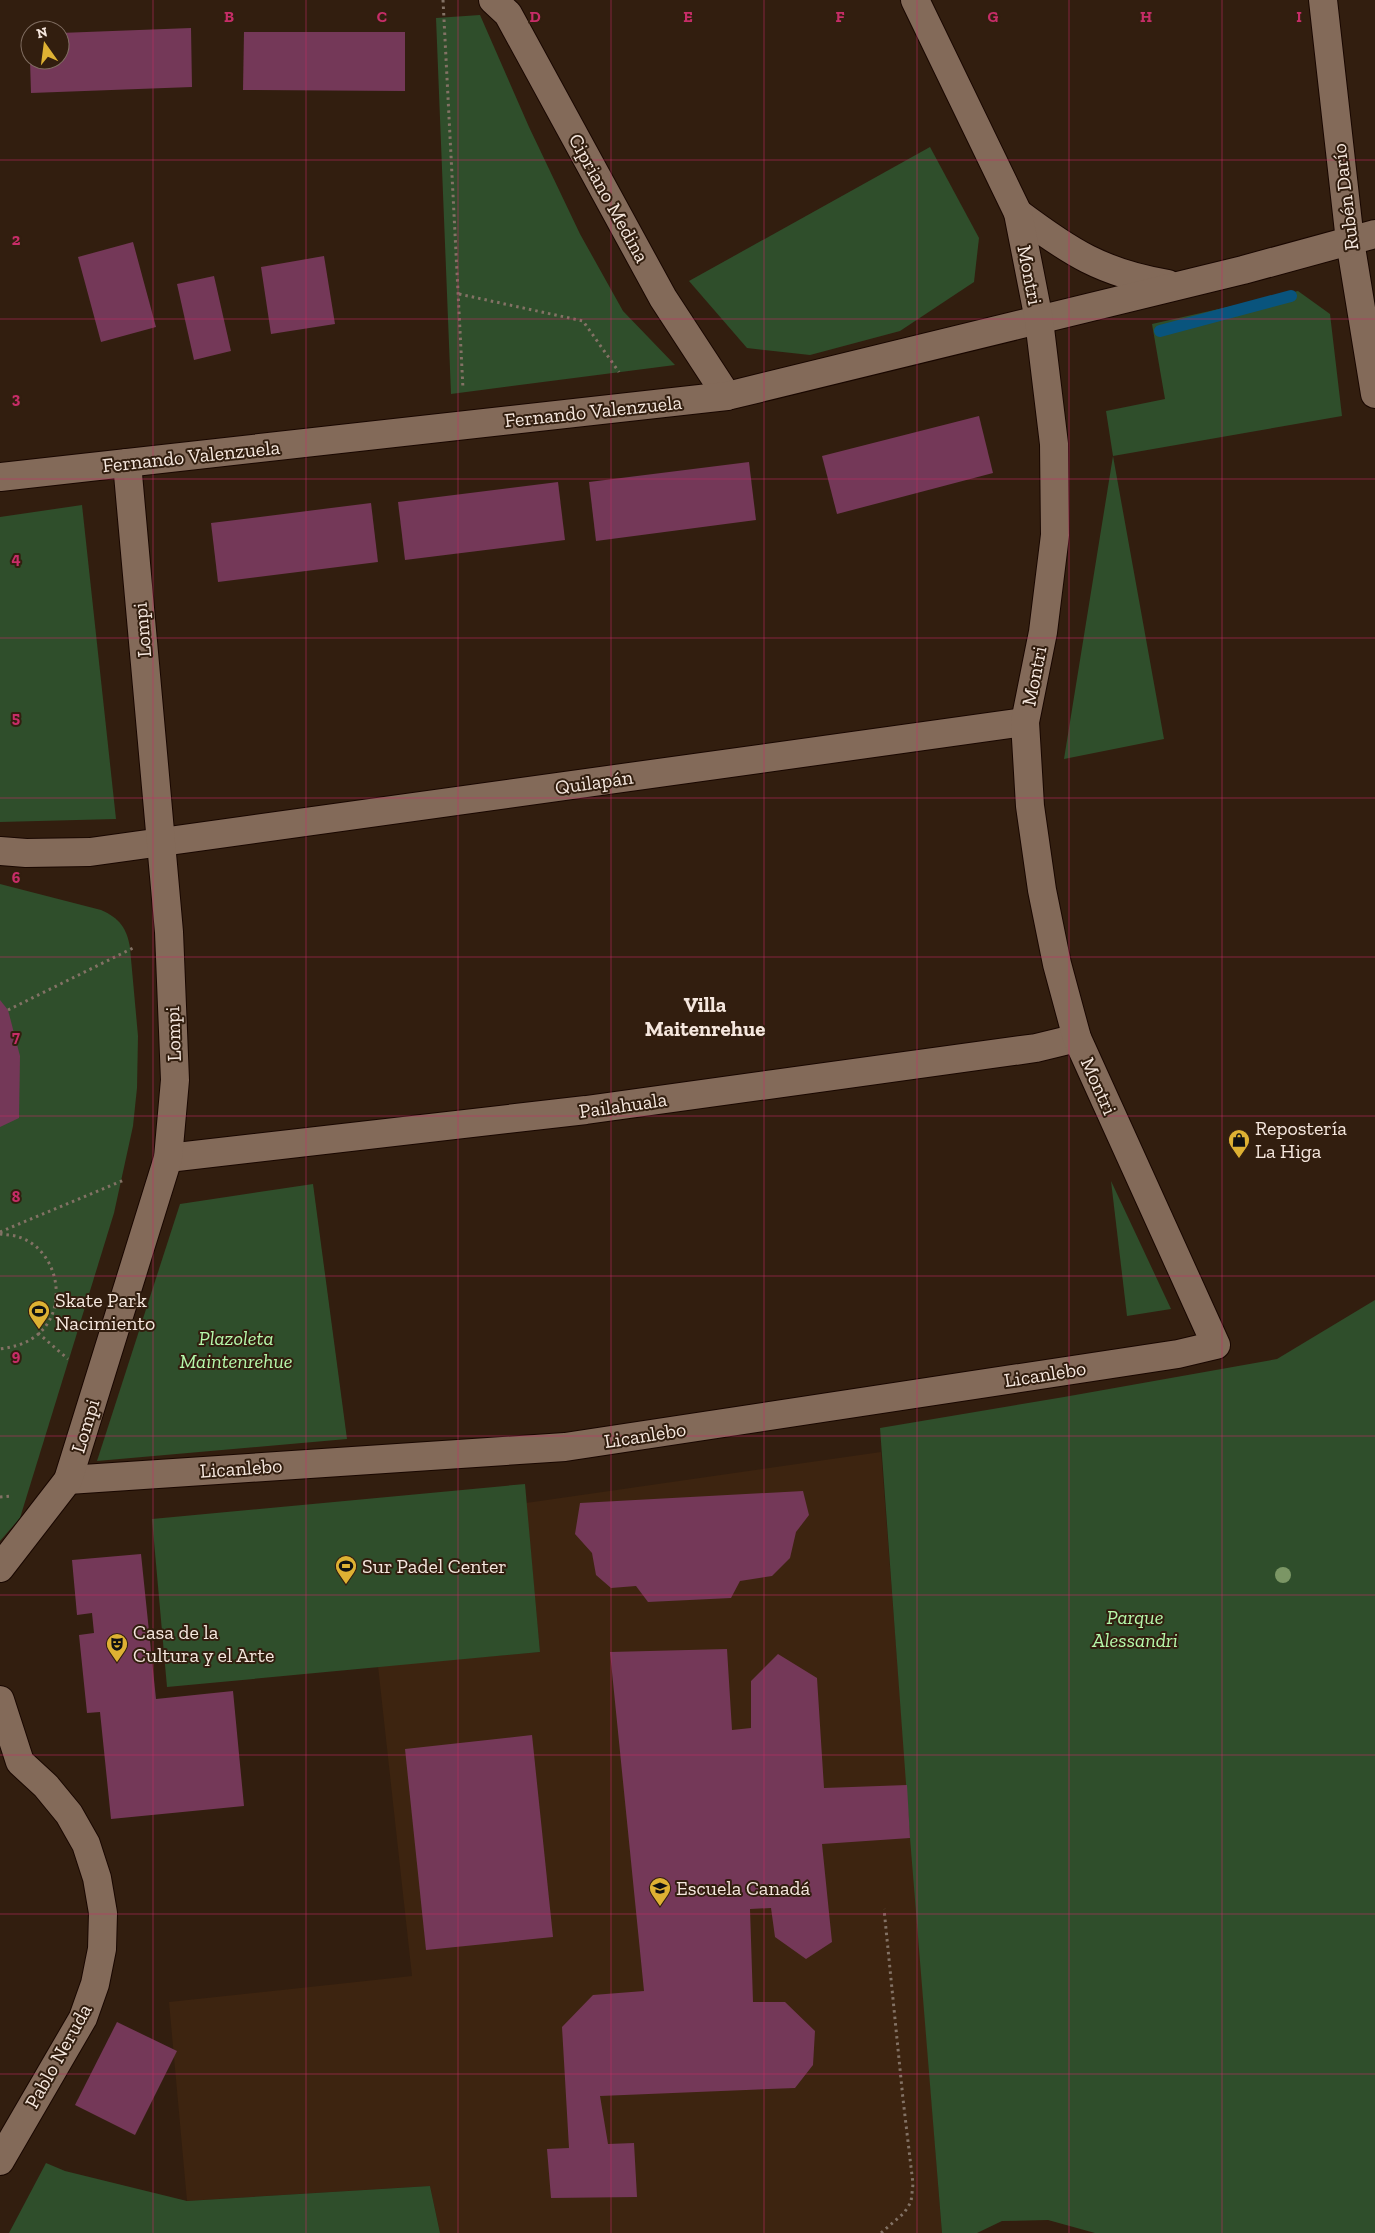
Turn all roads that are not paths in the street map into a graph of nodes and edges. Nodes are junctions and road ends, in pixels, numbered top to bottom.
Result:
1 (493, 0) edge
2 (915, 0) edge
3 (1323, 0) edge
4 (1018, 213) junction
5 (1362, 238) edge
6 (1176, 286) junction
7 (1039, 320) junction
8 (1375, 394) edge
9 (727, 396) junction
10 (127, 463) junction
11 (0, 477) edge
12 (1025, 722) junction
13 (162, 842) junction
14 (0, 851) edge
15 (1077, 1038) junction
16 (168, 1158) junction
17 (1216, 1345) joint
18 (68, 1480) junction
19 (0, 1568) edge
20 (0, 1700) edge
21 (10, 1761) edge
22 (0, 2161) edge

1 - 9 street, Cipriano Medina
2 - 4 street, Montri
3 - 5 street, Rubén Darío
4 - 6 street, Fernando Valenzuela
4 - 7 street, Montri
5 - 6 street, Fernando Valenzuela
5 - 8 street, Rubén Darío
6 - 7 street, Fernando Valenzuela
7 - 9 street, Fernando Valenzuela
7 - 12 street, Montri
9 - 10 street, Fernando Valenzuela
10 - 11 street, Fernando Valenzuela
10 - 13 street, Lompi
12 - 13 street, Quilapán
12 - 15 street, Montri
13 - 14 street, Quilapán
13 - 16 street, Lompi
15 - 16 street, Pailahuala
15 - 17 street, Montri
16 - 18 street, Lompi
17 - 18 street, Licanlebo
18 - 19 street, Lompi
20 - 21 street, Pablo Neruda
21 - 22 street, Pablo Neruda

